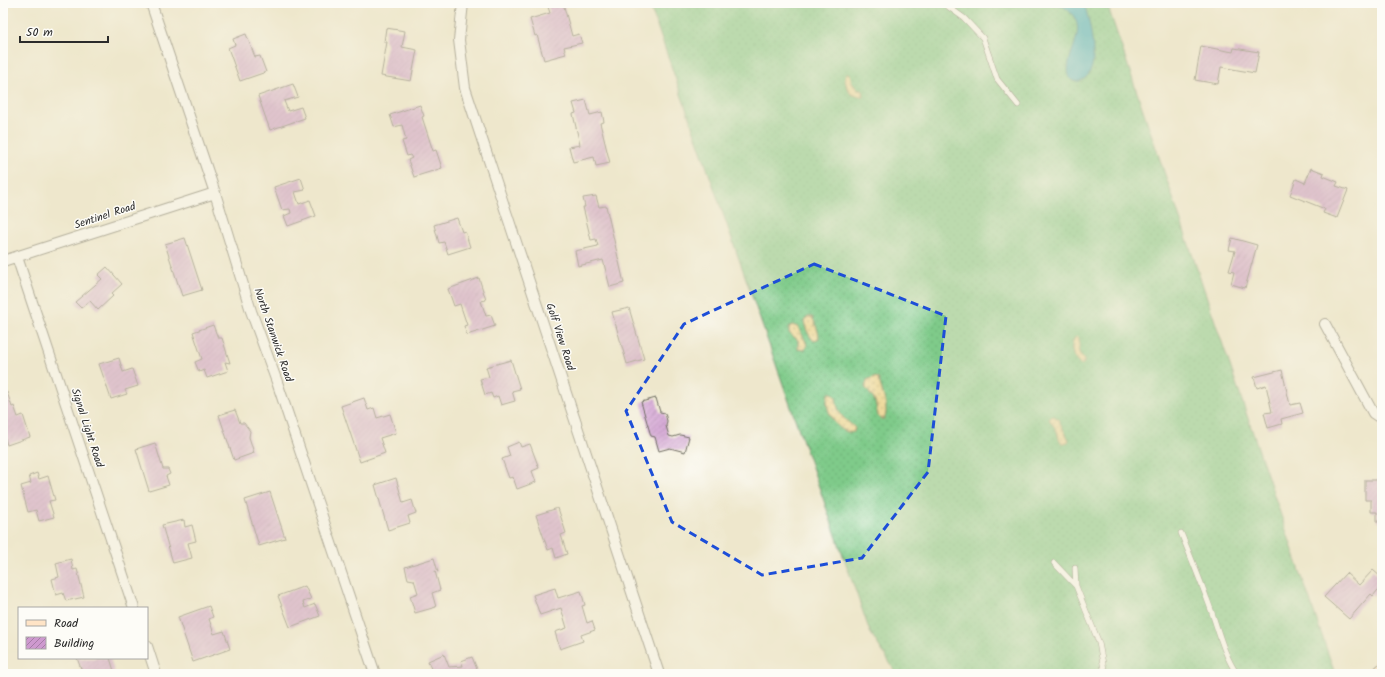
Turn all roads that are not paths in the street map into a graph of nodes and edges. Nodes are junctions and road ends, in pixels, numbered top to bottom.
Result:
1 (151, 3) edge
2 (463, 3) edge
3 (943, 4) edge
4 (1018, 105) dead end
5 (215, 193) junction
6 (17, 257) junction
7 (3, 261) edge
8 (1325, 324) dead end
9 (1382, 419) edge
10 (1181, 533) dead end
11 (1054, 563) dead end
12 (1075, 568) dead end
13 (1076, 586) junction
14 (134, 607) edge
15 (148, 649) edge
16 (1382, 672) edge
17 (156, 674) edge
18 (375, 674) edge
19 (659, 674) edge
20 (1105, 674) edge
21 (1237, 674) edge
22 (1380, 674) edge

1 - 5 street, North Stanwick Road
2 - 19 street, Golf View Road
3 - 4 lane
5 - 6 street, Sentinel Road
5 - 18 street, North Stanwick Road
6 - 7 street, Sentinel Road
6 - 14 street, Signal Light Road
8 - 9 street
10 - 21 lane
11 - 13 lane
12 - 13 lane
13 - 20 lane
15 - 17 street
16 - 22 main road

